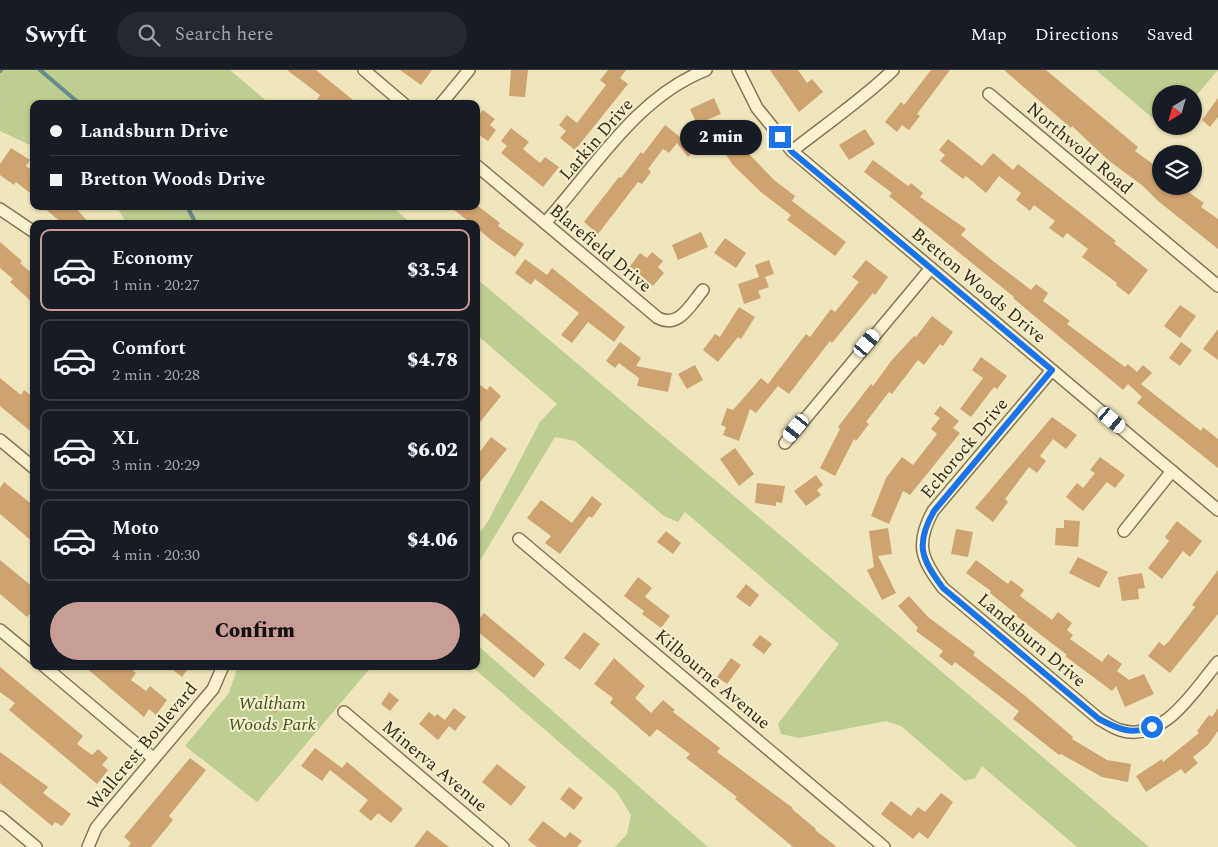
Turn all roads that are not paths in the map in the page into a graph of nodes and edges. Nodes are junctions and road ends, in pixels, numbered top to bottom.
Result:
1 (364, 70) edge
2 (469, 70) edge
3 (706, 70) edge
4 (738, 70) edge
5 (893, 70) edge
6 (989, 94) dead end
7 (399, 100) edge
8 (444, 100) edge
9 (792, 152) junction
10 (480, 168) edge
11 (0, 209) edge
12 (546, 223) junction
13 (30, 229) edge
14 (931, 268) junction
15 (1218, 286) edge
16 (703, 290) dead end
17 (1052, 370) junction
18 (0, 440) edge
19 (785, 443) dead end
20 (30, 465) edge
21 (1172, 471) junction
22 (1218, 510) edge
23 (1124, 530) dead end
24 (519, 539) dead end
25 (924, 558) joint
26 (0, 630) edge
27 (30, 655) edge
28 (1218, 662) edge
29 (49, 670) edge
30 (221, 670) edge
31 (344, 712) dead end
32 (153, 758) junction
33 (0, 817) edge
34 (36, 847) edge
35 (88, 847) edge
36 (503, 847) edge
37 (884, 847) edge

1 - 7 street
2 - 8 street
3 - 12 street, Larkin Drive
4 - 9 street, Bretton Woods Drive
5 - 9 street
6 - 15 street, Northwold Road
9 - 14 street, Bretton Woods Drive
10 - 12 street, Blarefield Drive
11 - 13 street
12 - 16 street, Blarefield Drive
14 - 17 street, Bretton Woods Drive
14 - 19 street
17 - 21 street, Bretton Woods Drive
17 - 25 street, Echorock Drive
18 - 20 street
21 - 22 street, Bretton Woods Drive
21 - 23 street
24 - 37 street, Kilbourne Avenue
25 - 28 street, Landsburn Drive
26 - 27 street
29 - 32 street
30 - 32 street, Wallcrest Boulevard
31 - 36 street, Minerva Avenue
32 - 35 street, Wallcrest Boulevard
33 - 34 street

